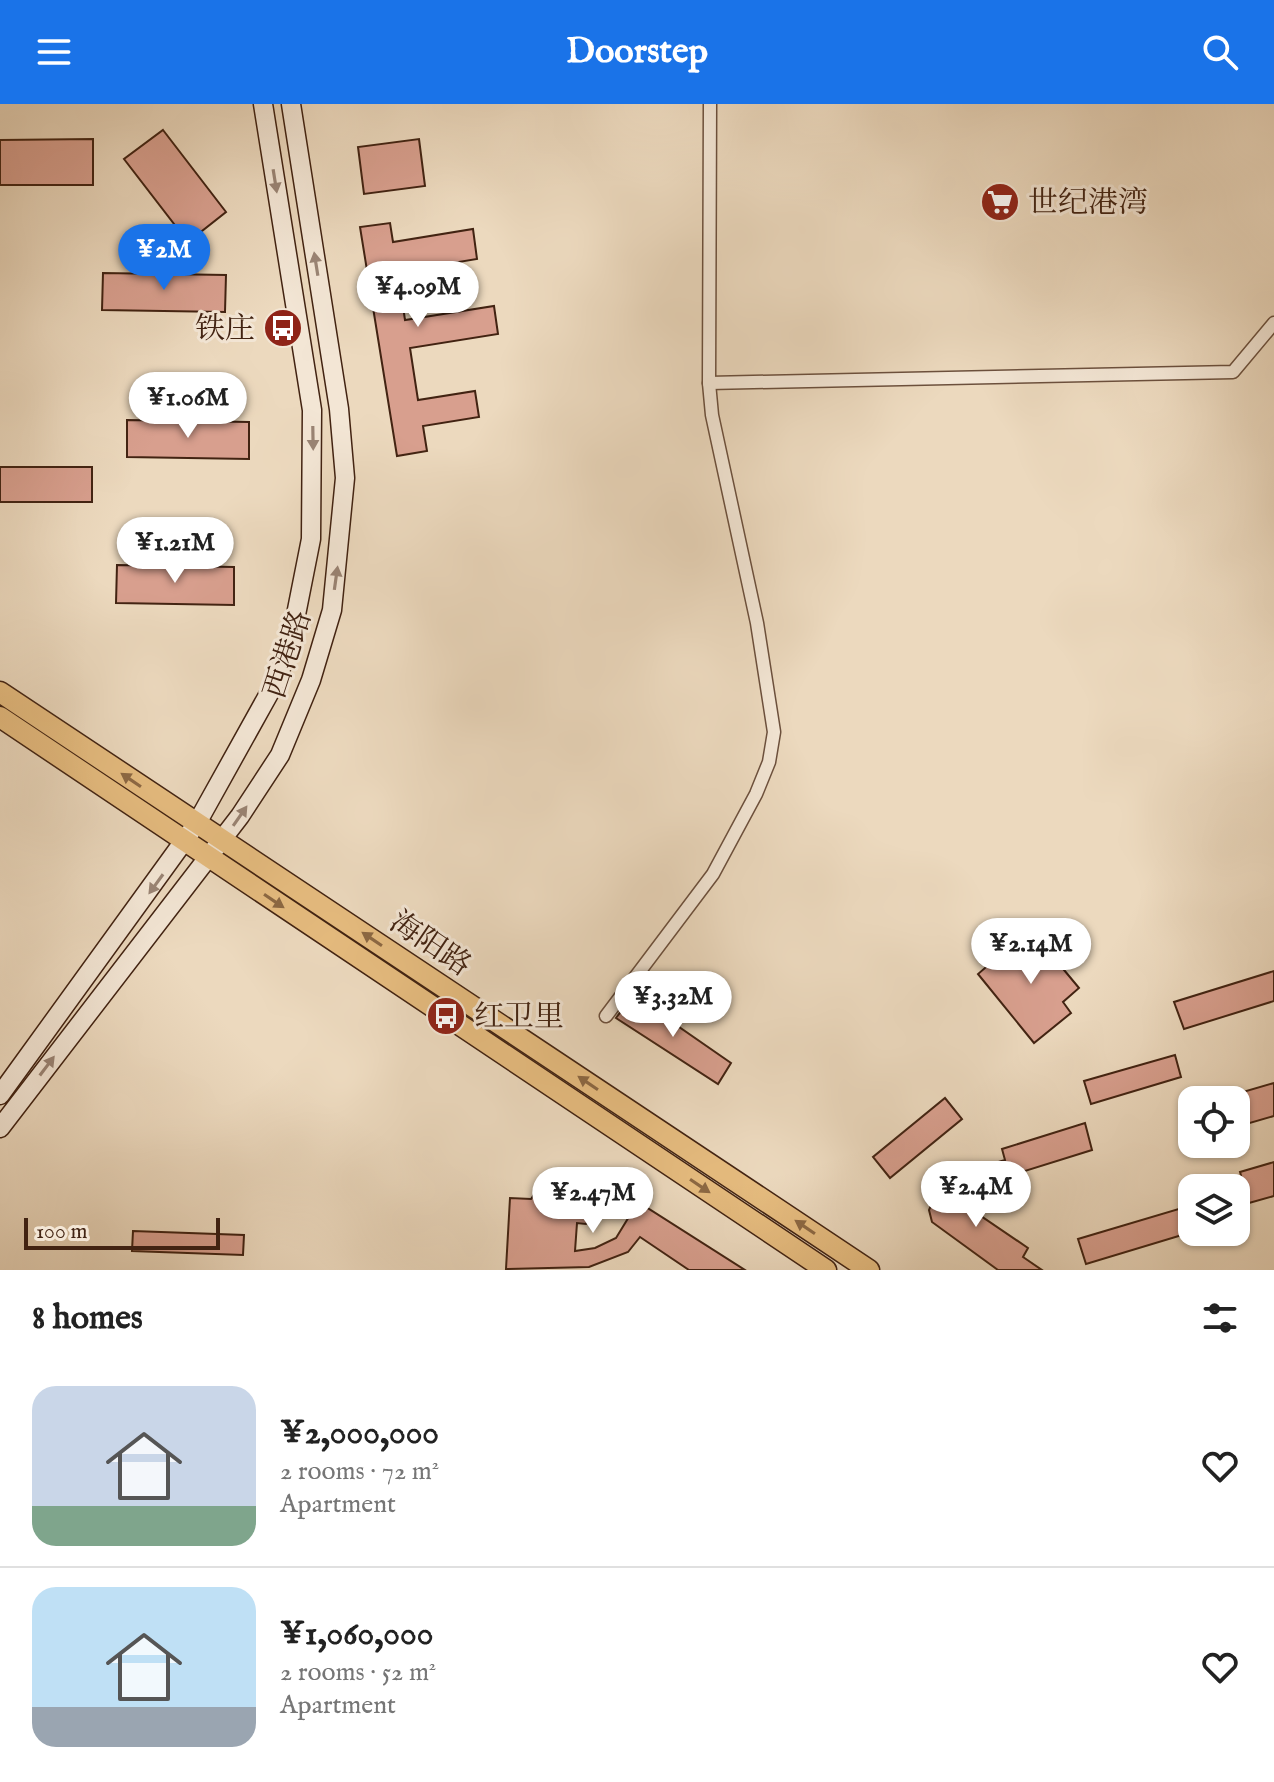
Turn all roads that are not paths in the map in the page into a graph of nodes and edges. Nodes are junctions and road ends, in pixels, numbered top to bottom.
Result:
1 (263, 104) edge
2 (291, 104) edge
3 (710, 104) edge
4 (1274, 323) edge
5 (709, 383) junction
6 (0, 692) edge
7 (0, 717) edge
8 (197, 823) junction
9 (223, 840) junction
10 (185, 841) junction
11 (209, 857) junction
12 (606, 1016) dead end
13 (0, 1095) edge
14 (0, 1128) edge
15 (826, 1270) edge
16 (869, 1270) edge

1 -> 8 main road, 西港路
9 -> 2 main road, 西港路
3 - 5 street
4 - 5 street
5 - 12 street
8 -> 6 main road, 海阳路
7 - 10 main road, 海阳路
8 - 9 main road, 海阳路
8 - 10 main road, 西港路
9 - 11 main road, 西港路
16 -> 9 main road, 海阳路
10 - 11 main road, 海阳路
10 -> 13 main road, 西港路
14 -> 11 main road, 西港路
11 -> 15 main road, 海阳路

